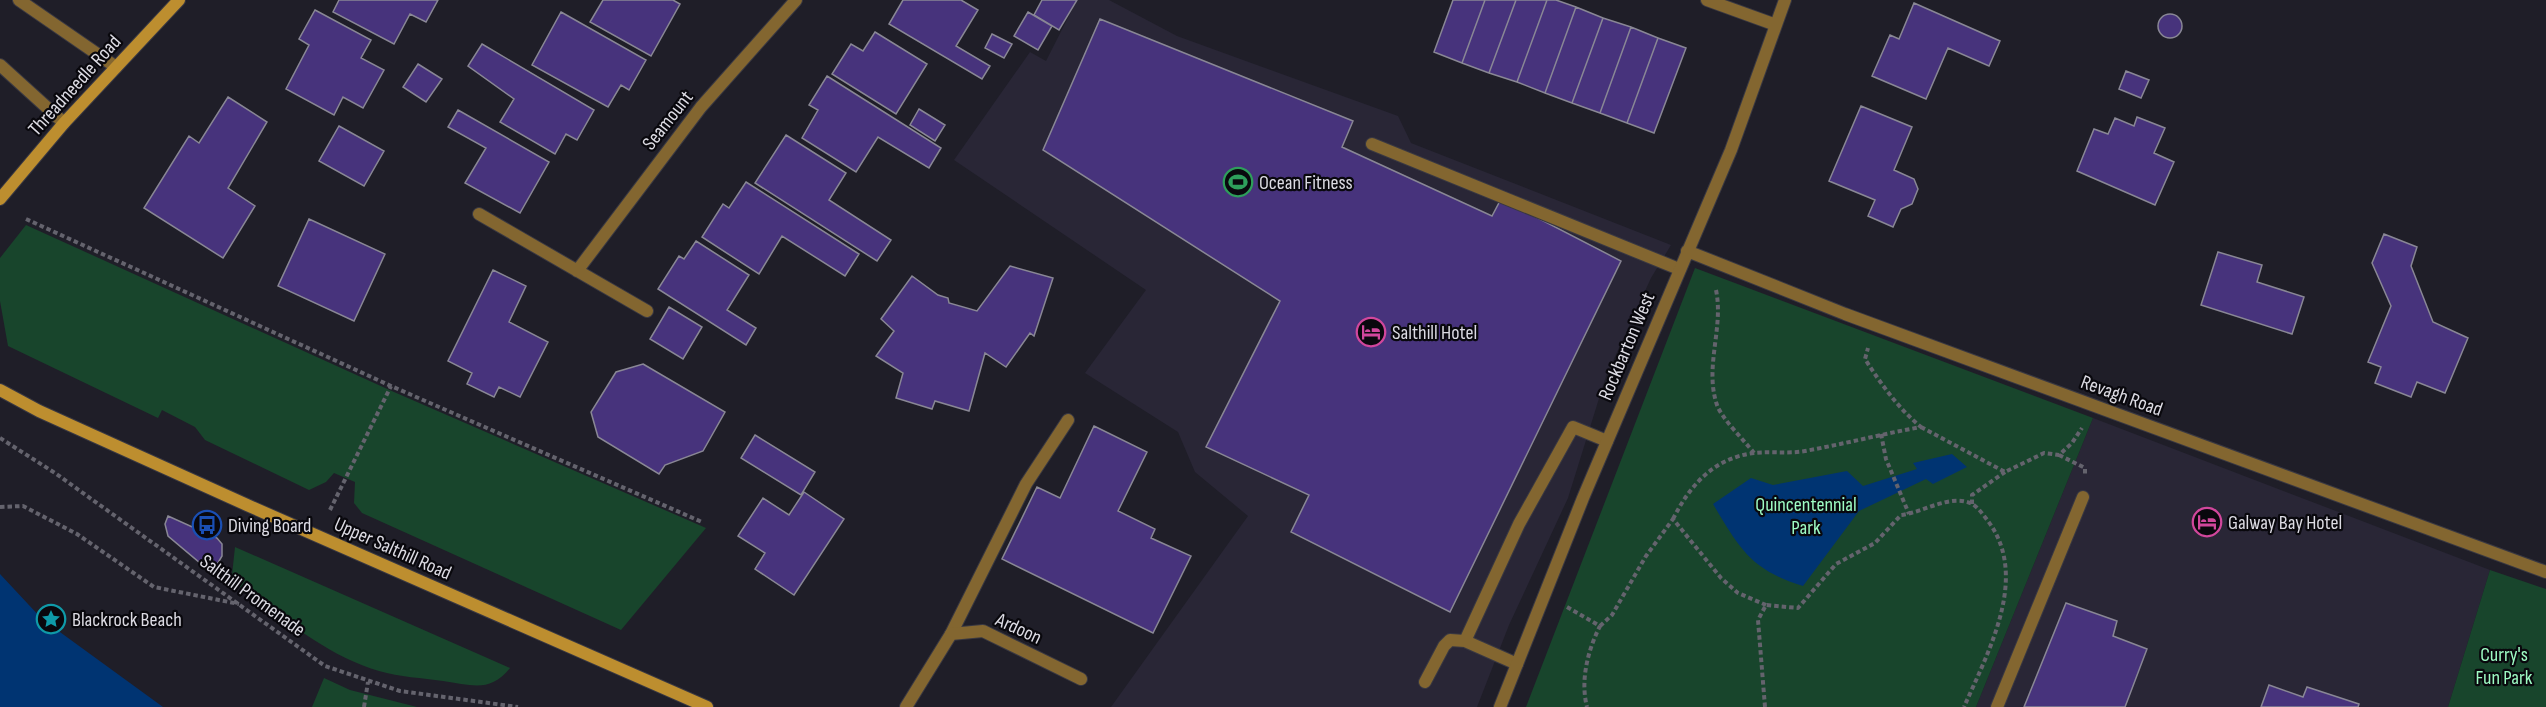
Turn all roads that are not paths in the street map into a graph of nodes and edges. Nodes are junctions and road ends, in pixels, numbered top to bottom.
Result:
1 (19, 0) edge
2 (179, 0) edge
3 (796, 0) edge
4 (1707, 0) edge
5 (1785, 0) edge
6 (1776, 25) junction
7 (0, 65) edge
8 (116, 67) junction
9 (64, 123) junction
10 (1372, 144) dead end
11 (0, 199) edge
12 (479, 214) dead end
13 (1687, 251) junction
14 (1679, 269) junction
15 (576, 271) junction
16 (647, 311) dead end
17 (0, 390) edge
18 (1068, 420) dead end
19 (1607, 441) junction
20 (2083, 497) dead end
21 (2546, 572) edge
22 (951, 634) junction
23 (1465, 641) junction
24 (1517, 664) junction
25 (1082, 679) dead end
26 (1425, 682) dead end
27 (707, 707) edge
28 (906, 707) edge
29 (1500, 707) edge
30 (1997, 707) edge

1 - 8 street
2 - 8 main road, Threadneedle Road
3 - 15 street, Seamount
4 - 6 street
5 - 6 street, Rockbarton West
6 - 13 street, Rockbarton West
7 - 9 street
8 - 9 main road, Threadneedle Road
9 - 11 main road, Threadneedle Road
10 - 14 street
12 - 15 street
13 - 14 street, Rockbarton West
13 - 21 street, Revagh Road
14 - 19 street, Rockbarton West
15 - 16 street
17 - 27 main road, Upper Salthill Road
18 - 22 street
19 - 23 street
19 - 24 street, Rockbarton West
20 - 30 street
22 - 25 street, Ardoon
22 - 28 street
23 - 24 street
23 - 26 street
24 - 29 street, Rockbarton West

